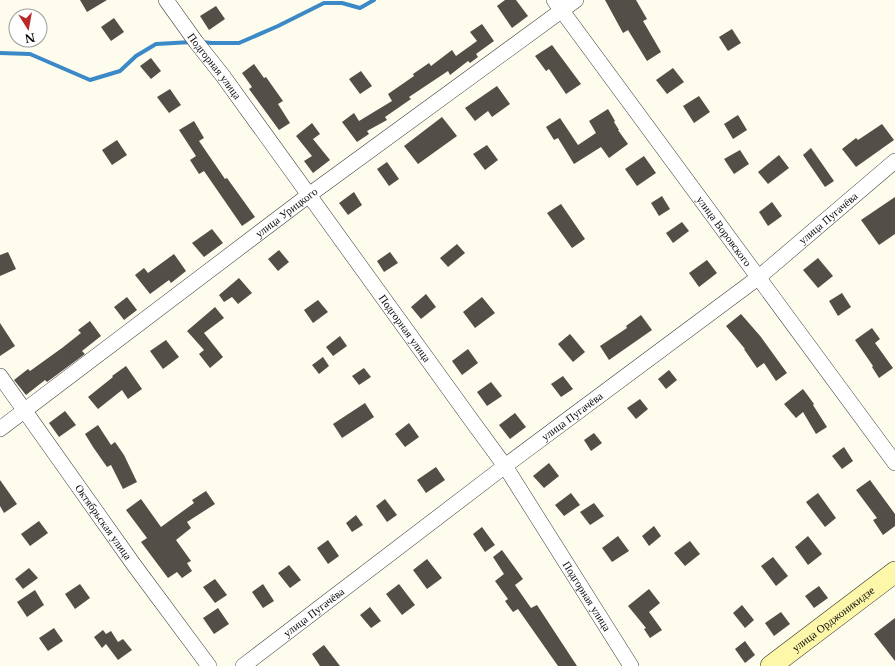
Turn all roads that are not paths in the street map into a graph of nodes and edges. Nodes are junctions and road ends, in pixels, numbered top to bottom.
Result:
1 (166, 0) edge
2 (576, 0) edge
3 (558, 6) edge
4 (895, 161) edge
5 (309, 195) junction
6 (759, 277) junction
7 (0, 376) edge
8 (25, 410) junction
9 (0, 429) edge
10 (895, 463) edge
11 (505, 466) junction
12 (895, 572) edge
13 (209, 666) edge
14 (243, 666) edge
15 (631, 666) edge
16 (771, 666) edge

1 - 5 street, Подгорная улица
2 - 3 street, улица Урицкого
3 - 5 street, улица Урицкого
3 - 6 street, улица Воровского
4 - 6 street, улица Пугачёва
5 - 8 street, улица Урицкого
5 - 11 street, Подгорная улица
6 - 10 street, улица Воровского
6 - 11 street, улица Пугачёва
7 - 8 street, Октябрьская улица
8 - 9 street, улица Урицкого
8 - 13 street, Октябрьская улица
11 - 14 street, улица Пугачёва
11 - 15 street, Подгорная улица
12 - 16 street, улица Орджоникидзе

